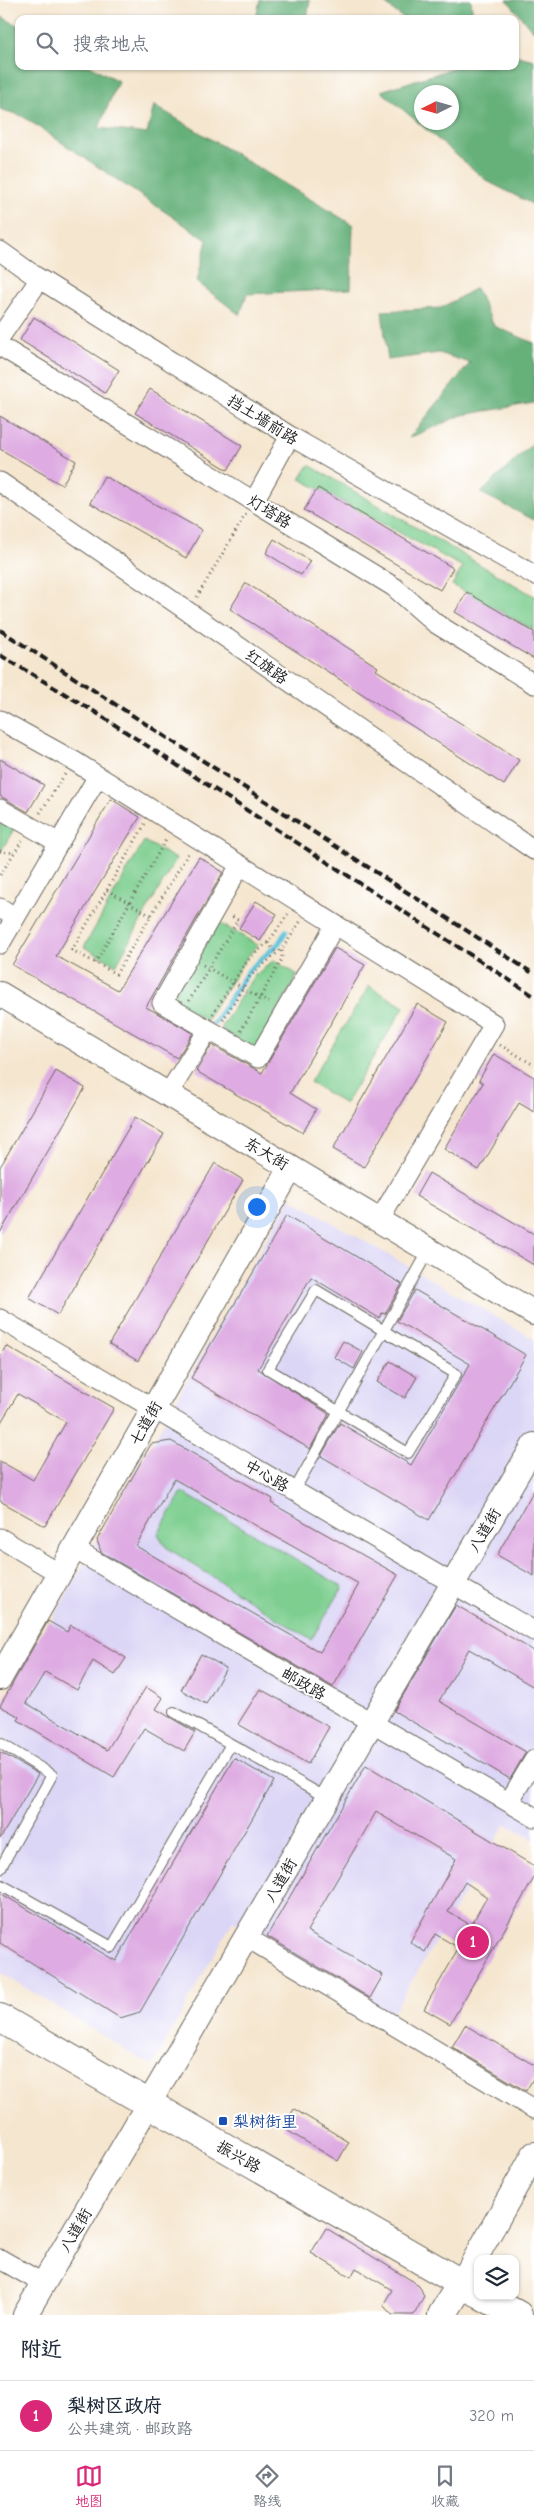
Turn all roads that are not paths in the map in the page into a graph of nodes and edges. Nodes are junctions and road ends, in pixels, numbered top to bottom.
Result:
1 (0, 251) edge
2 (40, 279) junction
3 (0, 337) edge
4 (0, 346) edge
5 (290, 436) junction
6 (0, 482) edge
7 (254, 501) junction
8 (534, 575) edge
9 (534, 684) edge
10 (0, 720) edge
11 (98, 776) junction
12 (0, 809) edge
13 (59, 843) junction
14 (534, 850) edge
15 (240, 865) junction
16 (8, 913) edge
17 (335, 925) junction
18 (0, 944) edge
19 (0, 994) edge
20 (209, 1030) junction
21 (168, 1094) junction
22 (291, 1168) junction
23 (380, 1221) junction
24 (429, 1250) junction
25 (534, 1313) edge
26 (0, 1319) edge
27 (384, 1330) junction
28 (153, 1409) junction
29 (338, 1411) junction
30 (534, 1445) edge
31 (294, 1491) junction
32 (0, 1538) edge
33 (74, 1548) junction
34 (60, 1574) junction
35 (453, 1584) junction
36 (534, 1631) edge
37 (0, 1678) edge
38 (174, 1712) dead end
39 (372, 1722) junction
40 (0, 1743) edge
41 (231, 1744) junction
42 (534, 1760) edge
43 (328, 1798) junction
44 (509, 1802) junction
45 (534, 1817) edge
46 (0, 1869) edge
47 (0, 1884) edge
48 (246, 1937) junction
49 (3, 2025) edge
50 (149, 2104) junction
51 (534, 2109) edge
52 (534, 2154) edge
53 (490, 2255) edge
54 (0, 2259) edge
55 (44, 2284) junction
56 (474, 2291) edge
57 (490, 2300) edge
58 (25, 2315) edge
59 (442, 2315) edge
60 (518, 2315) edge

1 - 2 street, 挡土墙前路
2 - 3 street
2 - 5 street, 挡土墙前路
4 - 7 street, 灯塔路
5 - 7 street
5 - 8 street, 挡土墙前路
6 - 14 street, 红旗路
7 - 9 street, 灯塔路
10 - 11 street
11 - 13 street
11 - 15 street
12 - 13 street
13 - 16 street
15 - 17 street
15 - 20 street
16 - 18 street
17 - 20 street
17 - 23 street
19 - 21 street, 东大街
20 - 21 street
21 - 22 street, 东大街
22 - 23 street, 东大街
22 - 28 street, 七道街
23 - 24 street, 东大街
24 - 25 street, 东大街
24 - 27 lane
26 - 28 street, 中心路
27 - 29 lane
27 - 29 lane
27 - 29 lane
28 - 31 street, 中心路
28 - 33 street, 七道街
29 - 31 lane
30 - 35 street, 八道街
31 - 35 street, 中心路
32 - 34 street
33 - 34 street, 七道街
33 - 39 street, 邮政路
34 - 37 street, 七道街
35 - 36 street, 中心路
35 - 39 street, 八道街
38 - 41 lane
39 - 43 street, 八道街
39 - 44 street, 邮政路
40 - 46 lane
41 - 43 lane
41 - 47 lane
42 - 44 street
43 - 48 street, 八道街
44 - 45 street, 邮政路
48 - 50 street, 八道街
48 - 51 street
49 - 50 main road, 振兴路
50 - 55 street, 八道街
50 - 56 main road, 振兴路
52 - 53 street
54 - 55 street
55 - 58 street, 八道街
56 - 59 main road
57 - 60 main road, 振兴路

